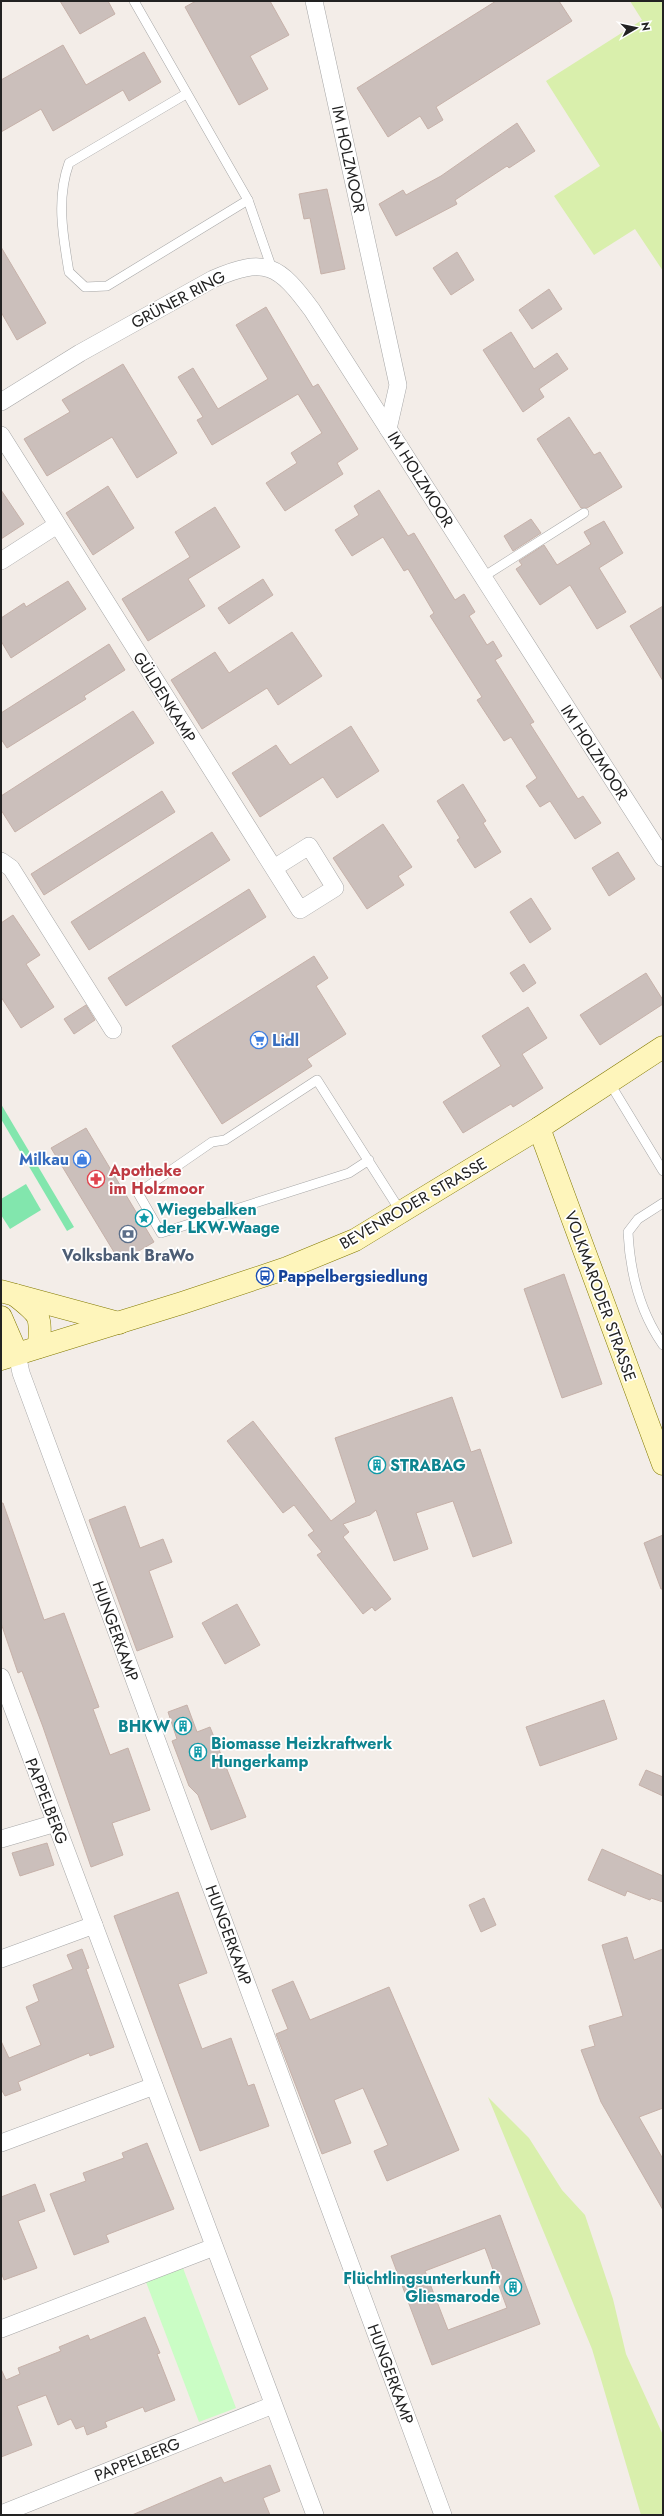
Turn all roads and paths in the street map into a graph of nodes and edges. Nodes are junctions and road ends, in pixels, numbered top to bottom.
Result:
1 (134, 1) edge
2 (314, 1) edge
3 (186, 94) junction
4 (248, 200) junction
5 (272, 269) junction
6 (1, 402) edge
7 (388, 429) junction
8 (1, 435) edge
9 (584, 513) dead end
10 (57, 525) junction
11 (1, 561) edge
12 (483, 577) junction
13 (663, 858) edge
14 (1, 861) edge
15 (274, 868) dead end
16 (113, 1030) dead end
17 (663, 1047) edge
18 (609, 1082) junction
19 (539, 1128) junction
20 (369, 1160) junction
21 (663, 1171) edge
22 (663, 1203) edge
23 (401, 1212) junction
24 (6, 1292) edge
25 (1, 1317) edge
26 (120, 1323) junction
27 (663, 1345) edge
28 (39, 1347) junction
29 (9, 1356) edge
30 (663, 1464) edge
31 (1, 1677) edge
32 (56, 1823) junction
33 (1, 1839) edge
34 (94, 1925) junction
35 (1, 1959) edge
36 (154, 2086) junction
37 (1, 2143) edge
38 (214, 2247) junction
39 (1, 2329) edge
40 (273, 2405) junction
41 (1, 2514) edge
42 (315, 2515) edge
43 (443, 2515) edge

1 - 3 lane
2 - 7 street, IM HOLZMOOR
3 - 4 lane
3 - 4 lane
4 - 5 lane
5 - 6 street, GRÜNER RING
5 - 7 street, GRÜNER RING
7 - 12 street, IM HOLZMOOR
8 - 10 street, GÜLDENKAMP
9 - 12 lane
10 - 11 street
10 - 15 street, GÜLDENKAMP
12 - 13 street, IM HOLZMOOR
14 - 16 street
17 - 18 main road, BEVENRODER STRASSE
18 - 19 main road, BEVENRODER STRASSE
18 - 21 lane
19 - 23 main road, BEVENRODER STRASSE
19 - 30 main road, VOLKMARODER STRASSE
20 - 20 lane
20 - 23 lane
22 - 27 lane
23 - 26 main road, BEVENRODER STRASSE
24 - 26 main road
24 - 28 main road
25 - 29 main road
26 - 28 main road, BEVENRODER STRASSE
28 - 29 main road, BEVENRODER STRASSE
29 - 43 street, HUNGERKAMP
31 - 32 street, PAPPELBERG
32 - 33 street
32 - 34 street, PAPPELBERG
34 - 35 street
34 - 36 street, PAPPELBERG
36 - 37 street
36 - 38 street, PAPPELBERG
38 - 39 street
38 - 40 street, PAPPELBERG
40 - 41 street, PAPPELBERG
40 - 42 street, PAPPELBERG

